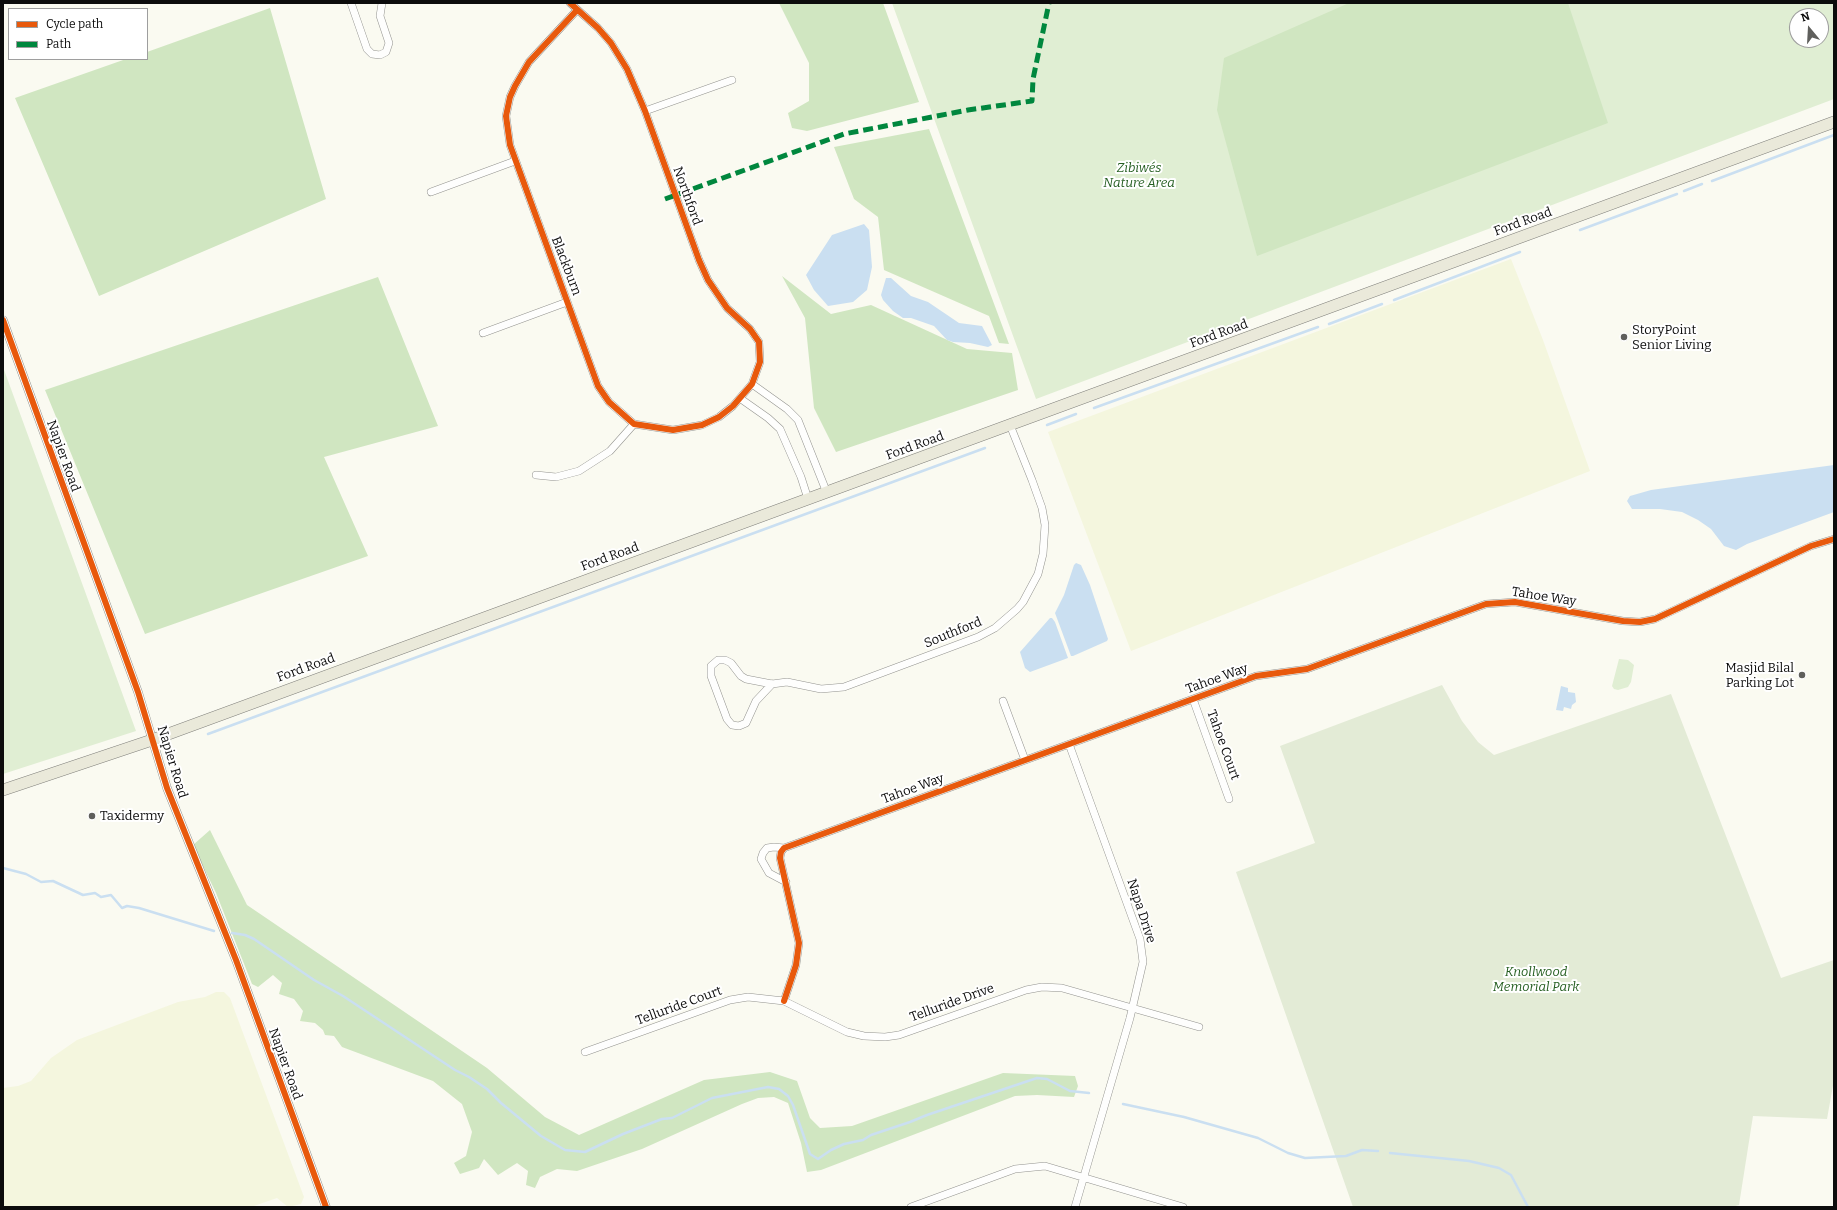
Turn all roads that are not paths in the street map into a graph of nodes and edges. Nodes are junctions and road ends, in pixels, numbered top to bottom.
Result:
1 (351, 3) edge
2 (382, 3) edge
3 (570, 3) edge
4 (576, 10) junction
5 (732, 80) dead end
6 (645, 111) junction
7 (1834, 122) edge
8 (515, 161) junction
9 (431, 192) dead end
10 (567, 302) junction
11 (3, 320) edge
12 (483, 333) dead end
13 (752, 384) junction
14 (741, 399) junction
15 (634, 424) junction
16 (1010, 426) junction
17 (536, 475) dead end
18 (827, 493) junction
19 (808, 499) junction
20 (1834, 539) edge
21 (772, 684) junction
22 (1193, 699) junction
23 (1003, 701) dead end
24 (152, 740) junction
25 (1069, 744) junction
26 (1025, 760) junction
27 (3, 790) edge
28 (1229, 799) dead end
29 (784, 848) junction
30 (786, 882) junction
31 (784, 1001) junction
32 (1132, 1008) junction
33 (1199, 1026) dead end
34 (586, 1052) dead end
35 (1084, 1177) junction
36 (326, 1207) edge
37 (911, 1207) edge
38 (1075, 1207) edge
39 (1183, 1207) edge

1 - 2 street
3 - 4 street, Northford
4 - 6 street, Northford
4 - 8 street, Blackburn
5 - 6 street
6 - 13 street, Northford
7 - 16 main road, Ford Road
8 - 9 street
8 - 10 street, Blackburn
10 - 12 street
10 - 15 street, Blackburn
11 - 24 street, Napier Road
13 - 14 street, Northford
13 - 18 street
14 - 15 street
14 - 19 street
15 - 17 street
16 - 18 main road, Ford Road
16 - 21 street, Southford
18 - 19 main road, Ford Road
19 - 24 main road, Ford Road
20 - 22 street, Tahoe Way
21 - 21 street, Southford
22 - 25 street, Tahoe Way
22 - 28 street, Tahoe Court
23 - 26 street
24 - 27 main road, Ford Road
24 - 36 street, Napier Road
25 - 26 street, Tahoe Way
25 - 32 street, Napa Drive
26 - 29 street, Tahoe Way
29 - 30 street
29 - 30 street, Tahoe Way
30 - 31 street
31 - 32 street, Telluride Drive
31 - 34 street, Telluride Court
32 - 33 street, Telluride Drive
32 - 35 street, Napa Drive
35 - 37 street
35 - 38 street, Napa Drive
35 - 39 street

